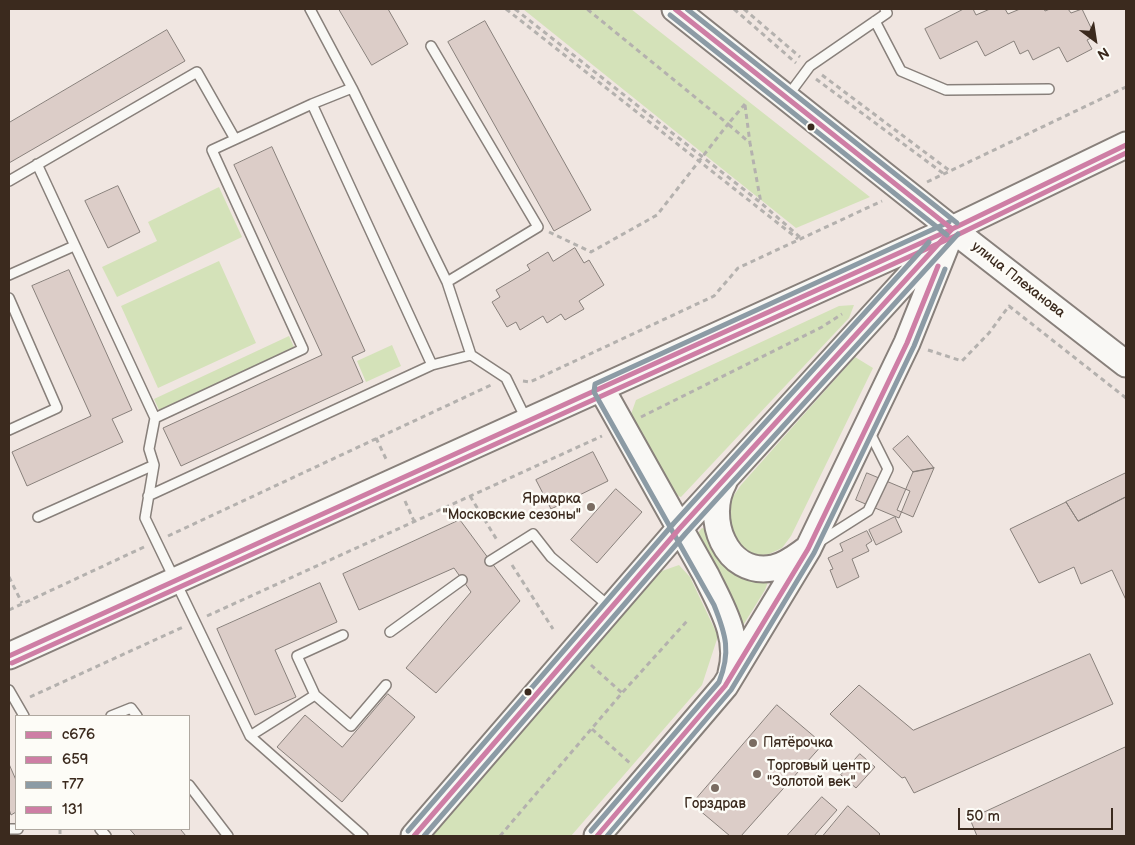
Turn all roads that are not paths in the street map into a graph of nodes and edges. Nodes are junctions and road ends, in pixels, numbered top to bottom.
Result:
1 (310, 9) edge
2 (675, 9) edge
3 (885, 9) edge
4 (875, 21) junction
5 (431, 46) dead end
6 (352, 88) junction
7 (1049, 89) dead end
8 (786, 97) junction
9 (312, 104) junction
10 (235, 139) junction
11 (1126, 145) edge
12 (37, 164) junction
13 (9, 181) edge
14 (952, 229) junction
15 (74, 246) junction
16 (9, 275) edge
17 (447, 282) junction
18 (9, 298) edge
19 (471, 355) junction
20 (1126, 364) edge
21 (432, 365) junction
22 (601, 388) junction
23 (155, 418) junction
24 (528, 421) junction
25 (867, 427) junction
26 (9, 430) edge
27 (154, 465) junction
28 (728, 475) junction
29 (148, 496) junction
30 (38, 517) dead end
31 (680, 528) junction
32 (808, 548) junction
33 (490, 561) dead end
34 (462, 580) dead end
35 (174, 581) junction
36 (611, 608) junction
37 (390, 632) dead end
38 (343, 635) dead end
39 (9, 656) edge
40 (386, 686) dead end
41 (725, 686) junction
42 (9, 690) edge
43 (315, 695) junction
44 (23, 715) edge
45 (114, 715) edge
46 (136, 715) edge
47 (250, 736) junction
48 (190, 785) edge
49 (228, 836) edge
50 (363, 836) edge
51 (414, 836) edge
52 (597, 836) edge

1 - 6 lane
2 - 8 main road, улица Плеханова
3 - 4 lane
4 - 7 lane
4 - 8 lane
5 - 17 lane
6 - 9 lane
6 - 17 lane
8 - 14 main road, улица Плеханова
9 - 10 lane
9 - 21 lane
10 - 12 lane
10 - 23 lane
11 - 14 main road
12 - 13 lane
12 - 15 lane
14 - 20 main road, улица Плеханова
14 - 22 main road
14 - 25 main road
14 - 28 main road
15 - 16 lane
15 - 23 lane
17 - 19 lane
18 - 26 lane
19 - 21 lane
19 - 24 lane
21 - 29 lane
22 - 24 main road
22 - 31 main road
23 - 27 lane
24 - 35 main road
25 - 32 main road
25 - 32 lane
27 - 29 lane
27 - 30 lane
28 - 31 main road
28 - 32 main road
29 - 35 lane
31 - 36 main road
31 - 41 main road
32 - 41 main road
33 - 36 lane
34 - 37 lane
35 - 39 main road
35 - 47 lane
36 - 51 main road
38 - 43 lane
40 - 43 lane
41 - 52 main road
42 - 44 lane
43 - 47 lane
45 - 46 lane
47 - 50 lane
48 - 49 lane

